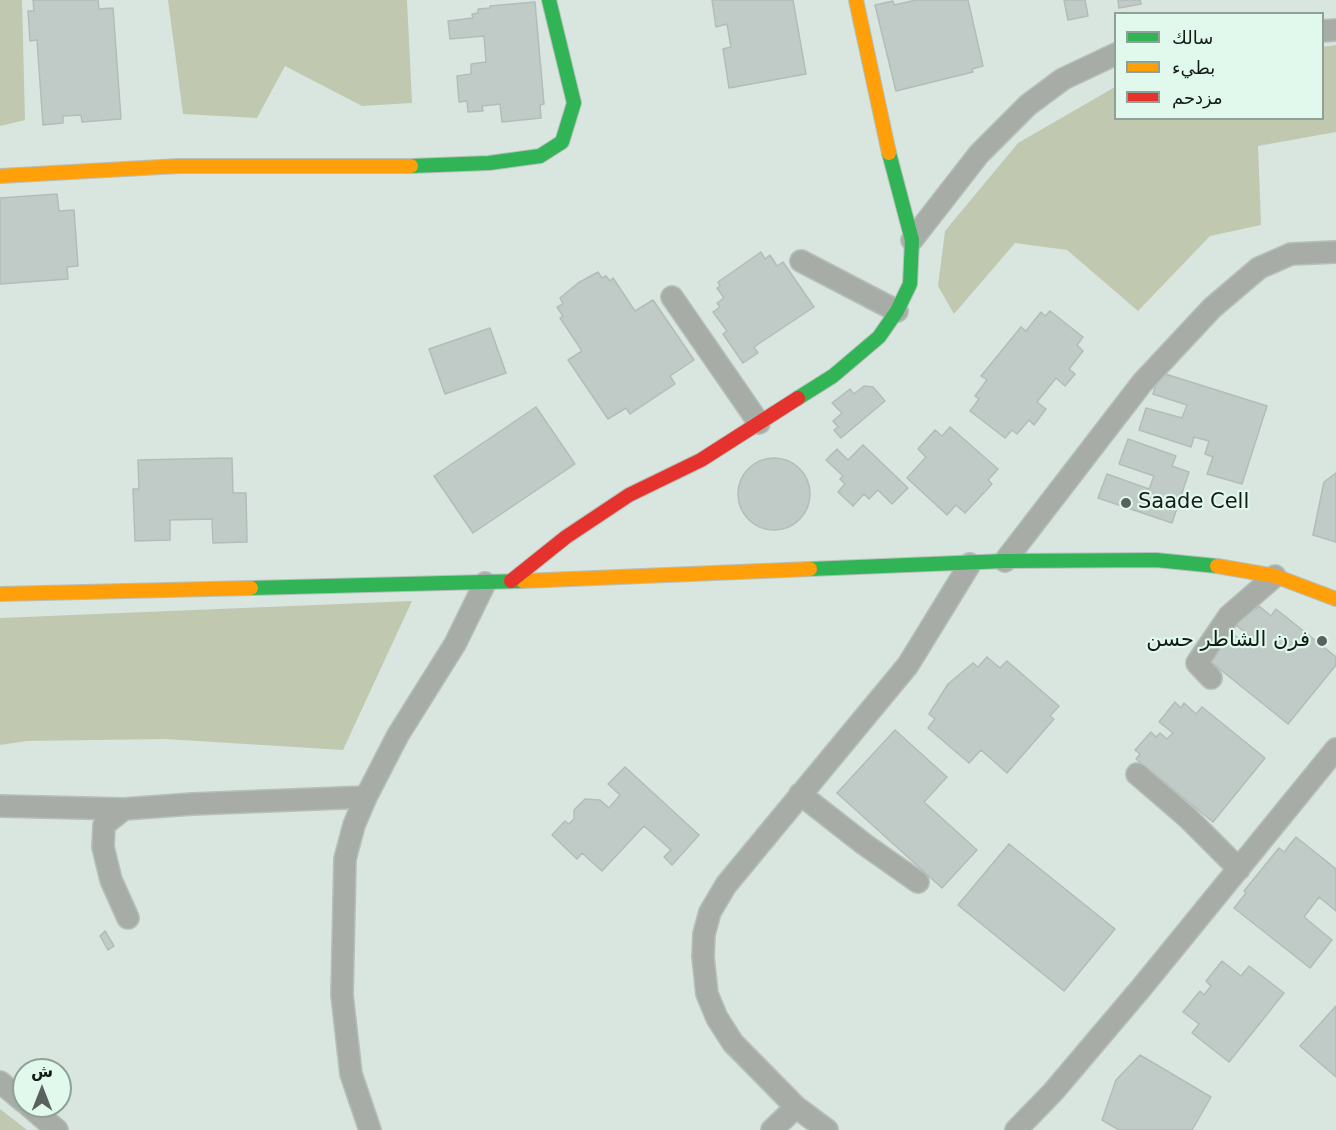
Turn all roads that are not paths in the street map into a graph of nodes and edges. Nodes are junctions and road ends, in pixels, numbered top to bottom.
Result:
1 (549, 0) edge
2 (856, 0) edge
3 (1114, 55) edge
4 (0, 176) edge
5 (912, 240) junction
6 (1336, 252) edge
7 (801, 261) dead end
8 (672, 297) dead end
9 (897, 311) junction
10 (759, 423) junction
11 (1005, 561) junction
12 (970, 564) junction
13 (1275, 576) junction
14 (511, 581) junction
15 (485, 583) junction
16 (0, 594) edge
17 (1336, 599) edge
18 (1211, 678) dead end
19 (1336, 749) edge
20 (1137, 774) dead end
21 (800, 794) junction
22 (366, 797) junction
23 (0, 806) edge
24 (124, 809) junction
25 (1239, 869) junction
26 (918, 882) dead end
27 (128, 918) dead end
28 (0, 1082) edge
29 (12, 1092) edge
30 (796, 1107) junction
31 (43, 1118) edge
32 (57, 1130) edge
33 (370, 1130) edge
34 (772, 1130) edge
35 (827, 1130) edge
36 (1016, 1130) edge

1 - 4 street
2 - 5 street
3 - 5 street
5 - 9 street
6 - 11 street
7 - 9 street
8 - 10 street
9 - 10 street
10 - 14 street
11 - 12 street
11 - 13 street
12 - 14 street
12 - 21 street
13 - 17 street
13 - 18 street
14 - 15 street
15 - 16 street
15 - 22 street
19 - 25 street
20 - 25 street
21 - 26 street
21 - 30 street
22 - 24 street
22 - 33 street
23 - 24 street
24 - 27 street
25 - 36 street
28 - 29 street
30 - 34 street
30 - 35 street
31 - 32 street

